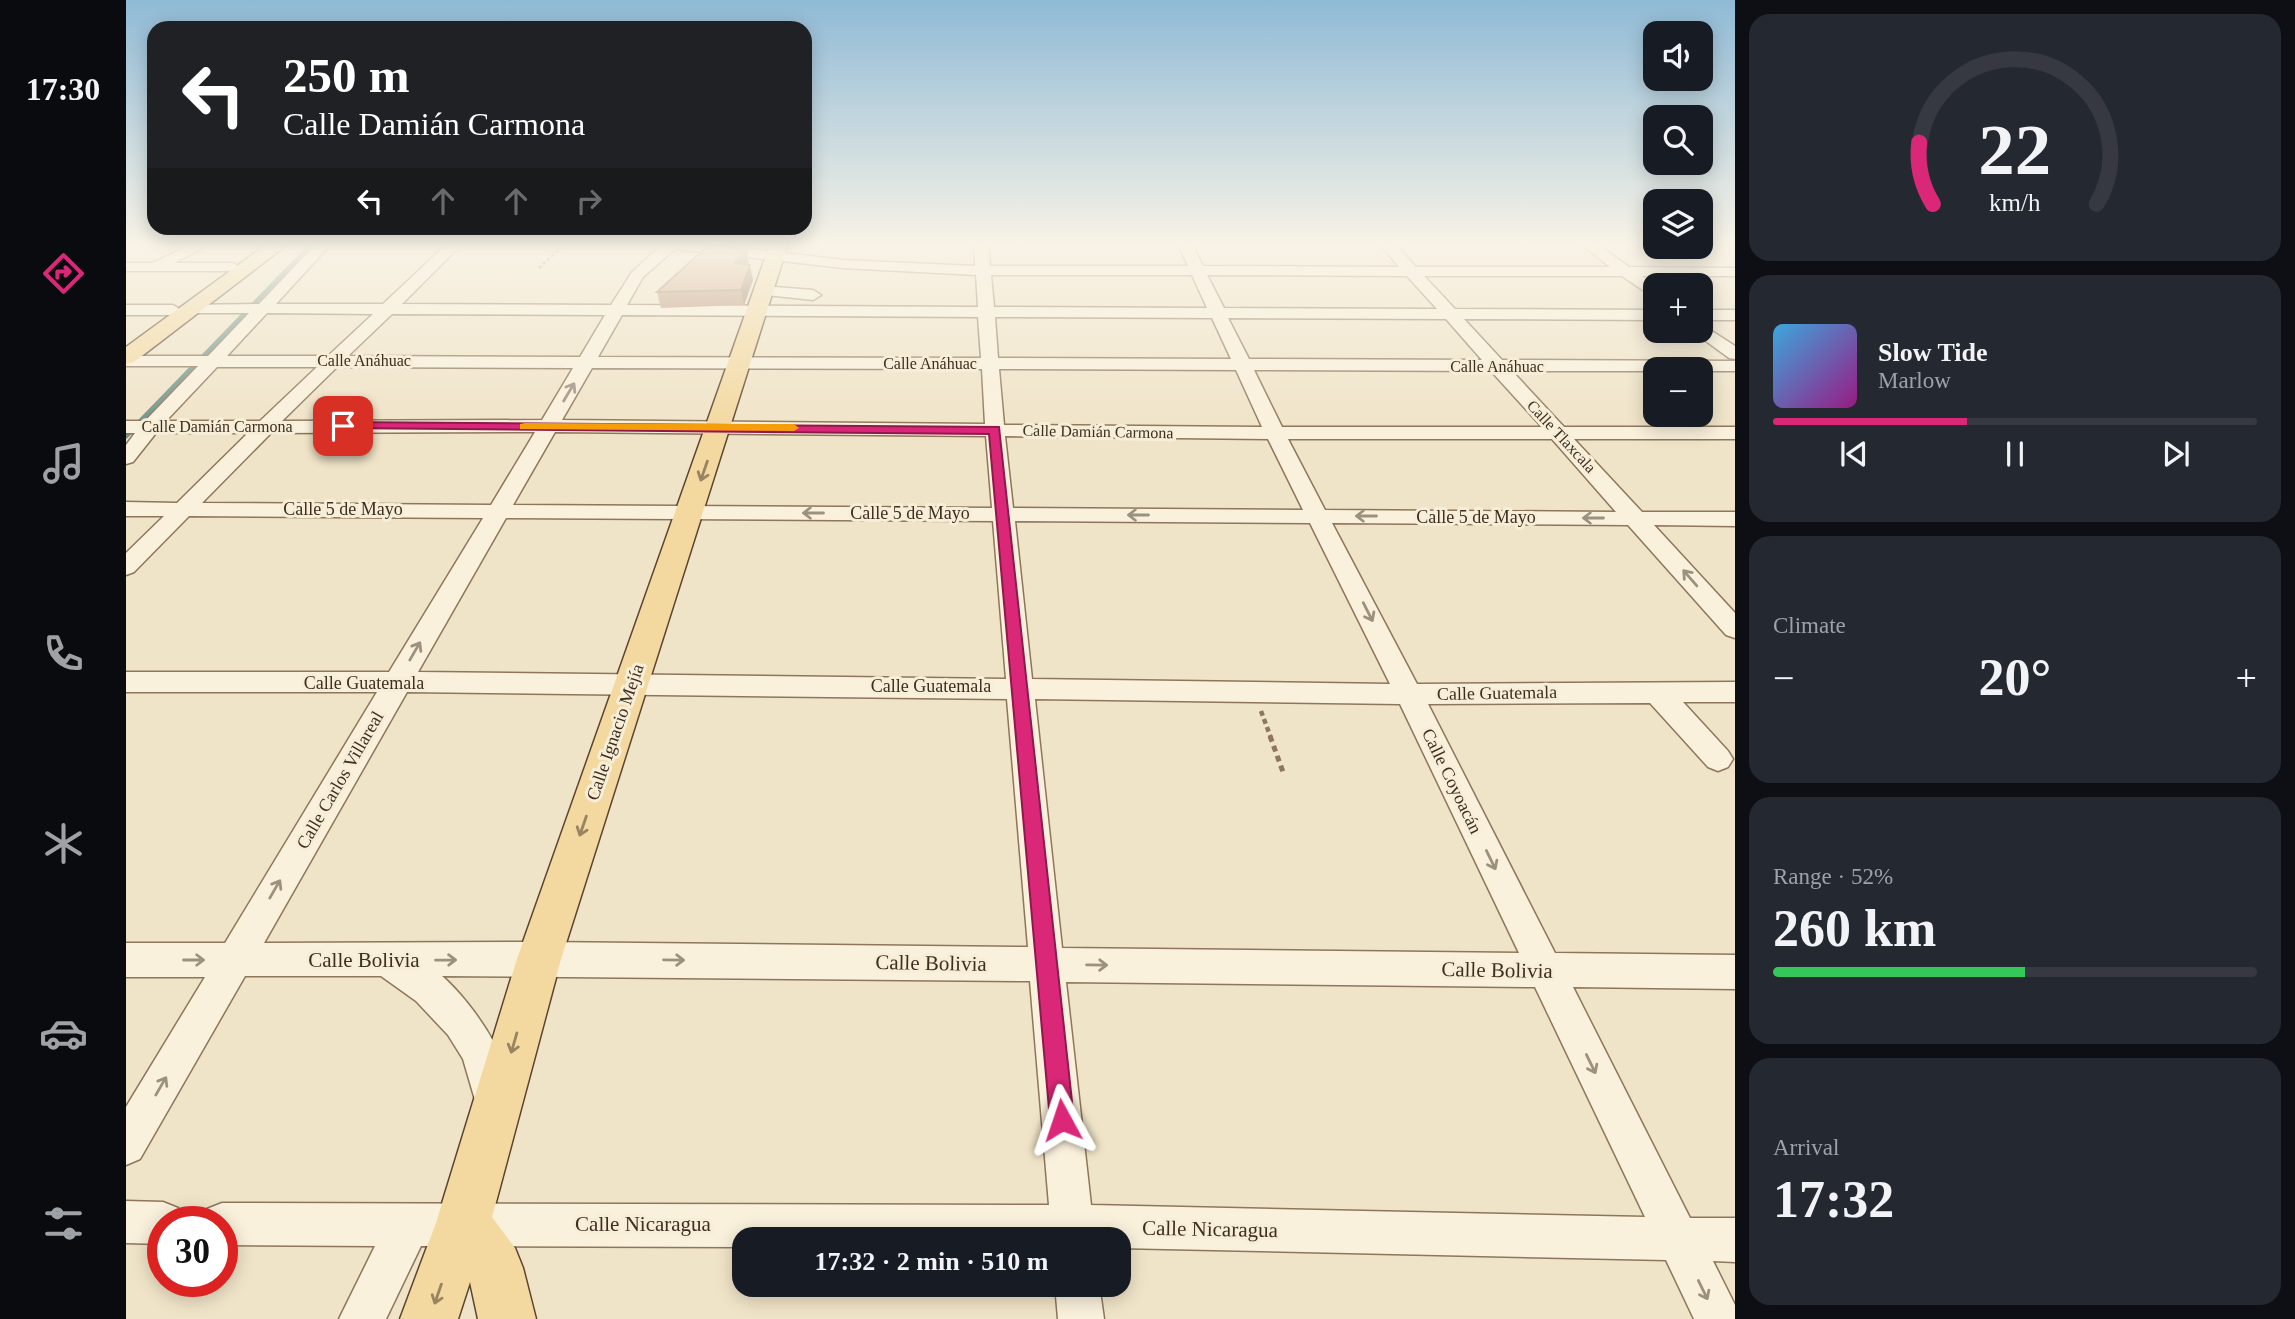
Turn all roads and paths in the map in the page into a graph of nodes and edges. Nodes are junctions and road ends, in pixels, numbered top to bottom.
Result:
1 (186, 306) edge
2 (187, 306) edge
3 (264, 306) edge
4 (392, 306) edge
5 (619, 306) edge
6 (687, 306) edge
7 (759, 306) edge
8 (846, 306) edge
9 (985, 306) edge
10 (1216, 306) edge
11 (1443, 306) edge
12 (262, 308) junction
13 (182, 309) junction
14 (388, 309) junction
15 (126, 310) edge
16 (616, 310) junction
17 (986, 313) junction
18 (1220, 314) junction
19 (1451, 314) junction
20 (1643, 315) edge
21 (1713, 315) edge
22 (1735, 315) edge
23 (1713, 337) edge
24 (126, 344) edge
25 (1735, 354) edge
26 (126, 359) edge
27 (333, 360) junction
28 (211, 361) junction
29 (587, 362) junction
30 (741, 362) junction
31 (990, 364) junction
32 (1243, 365) junction
33 (1496, 366) junction
34 (1735, 366) edge
35 (266, 426) junction
36 (548, 426) junction
37 (141, 427) edge
38 (719, 427) junction
39 (995, 430) junction
40 (1275, 433) junction
41 (1560, 433) junction
42 (1735, 433) edge
43 (126, 458) edge
44 (126, 509) edge
45 (184, 509) junction
46 (498, 510) junction
47 (690, 512) junction
48 (1005, 514) junction
49 (1319, 516) junction
50 (1637, 518) junction
51 (1725, 519) edge
52 (1735, 536) edge
53 (126, 567) edge
54 (1735, 629) edge
55 (126, 682) edge
56 (396, 683) junction
57 (631, 684) junction
58 (1020, 687) junction
59 (1656, 691) junction
60 (1254, 692) junction
61 (1735, 692) edge
62 (1409, 694) junction
63 (1717, 759) dead end
64 (1283, 772) dead end
65 (539, 959) junction
66 (126, 960) edge
67 (234, 960) junction
68 (389, 961) junction
69 (1047, 964) junction
70 (1545, 971) junction
71 (1735, 972) edge
72 (495, 1108) junction
73 (126, 1145) edge
74 (126, 1223) edge
75 (147, 1223) edge
76 (463, 1223) junction
77 (238, 1224) edge
78 (408, 1226) junction
79 (734, 1227) edge
80 (1072, 1227) edge
81 (1131, 1233) edge
82 (1678, 1238) junction
83 (1735, 1240) edge
84 (1078, 1297) edge
85 (362, 1319) edge
86 (429, 1319) edge
87 (507, 1319) edge
88 (1081, 1319) edge
89 (1718, 1319) edge

1 - 13 main road
2 - 13 main road
3 - 12 street
4 - 14 street
5 - 16 street, Calle Carlos Villareal
6 - 16 street
7 - 30 main road, Calle Ignacio Mejía
8 - 17 street
9 - 17 street
10 - 18 street, Calle Coyoacán
11 - 19 street, Calle Tlaxcala
12 - 13 street
12 - 14 street
12 - 28 street
13 - 15 street
13 - 24 main road
13 - 26 main road
14 - 16 street
14 - 27 street
16 - 29 street, Calle Carlos Villareal
17 - 18 street
17 - 31 street
18 - 19 street
18 - 32 street, Calle Coyoacán
19 - 20 street
19 - 33 street, Calle Tlaxcala
21 - 22 street
23 - 25 street
26 - 28 street, Calle Anáhuac
27 - 28 street, Calle Anáhuac
27 - 29 street, Calle Anáhuac
27 - 35 street
28 - 37 street
29 - 30 street, Calle Anáhuac
36 -> 29 street, Calle Carlos Villareal
30 - 31 street, Calle Anáhuac
30 - 38 main road, Calle Ignacio Mejía
31 - 32 street, Calle Anáhuac
31 - 39 street
32 - 33 street, Calle Anáhuac
32 - 40 street, Calle Coyoacán
33 - 34 street, Calle Anáhuac
33 - 41 street, Calle Tlaxcala
35 - 36 street, Calle Damián Carmona
35 - 37 street, Calle Damián Carmona
35 - 45 street
36 - 38 street, Calle Damián Carmona
36 - 46 street, Calle Carlos Villareal
37 - 43 street
38 - 39 street, Calle Damián Carmona
38 -> 47 main road, Calle Ignacio Mejía
39 - 40 street, Calle Damián Carmona
39 - 48 street
40 - 41 street, Calle Damián Carmona
40 - 49 street, Calle Coyoacán
41 - 42 street, Calle Damián Carmona
41 - 50 street, Calle Tlaxcala
44 - 45 street, Calle 5 de Mayo
45 - 46 street, Calle 5 de Mayo
45 - 53 street
46 - 47 street, Calle 5 de Mayo
56 -> 46 street, Calle Carlos Villareal
48 -> 47 street, Calle 5 de Mayo
47 - 57 main road, Calle Ignacio Mejía
49 -> 48 street, Calle 5 de Mayo
48 - 58 street
50 -> 49 street, Calle 5 de Mayo
49 -> 62 street, Calle Coyoacán
50 - 51 street, Calle 5 de Mayo
54 -> 50 street, Calle Tlaxcala
51 - 52 street
55 - 56 street, Calle Guatemala
56 - 57 street, Calle Guatemala
67 -> 56 street, Calle Carlos Villareal
57 - 58 street, Calle Guatemala
57 -> 65 main road, Calle Ignacio Mejía
58 - 60 street, Calle Guatemala
58 - 69 street
59 - 61 street, Calle Guatemala
59 - 62 street, Calle Guatemala
59 - 63 street
60 - 62 street, Calle Guatemala
60 - 64 path
62 -> 70 street, Calle Coyoacán
68 -> 65 street, Calle Bolivia
65 -> 69 street, Calle Bolivia
65 -> 72 main road, Calle Ignacio Mejía
66 -> 67 street, Calle Bolivia
67 - 68 street, Calle Bolivia
73 -> 67 street, Calle Carlos Villareal
68 - 72 street
69 -> 70 street, Calle Bolivia
69 - 80 street
70 - 71 street, Calle Bolivia
70 -> 82 street, Calle Coyoacán
72 - 76 main road, Calle Ignacio Mejía
74 - 75 street
76 - 78 street, Calle Nicaragua
76 - 79 street, Calle Nicaragua
76 -> 86 main road, Calle Ignacio Mejía
76 - 87 main road
77 - 78 street, Calle Nicaragua
78 - 85 street
81 - 82 street, Calle Nicaragua
82 - 83 street, Calle Nicaragua
82 -> 89 street, Calle Coyoacán
84 - 88 street

